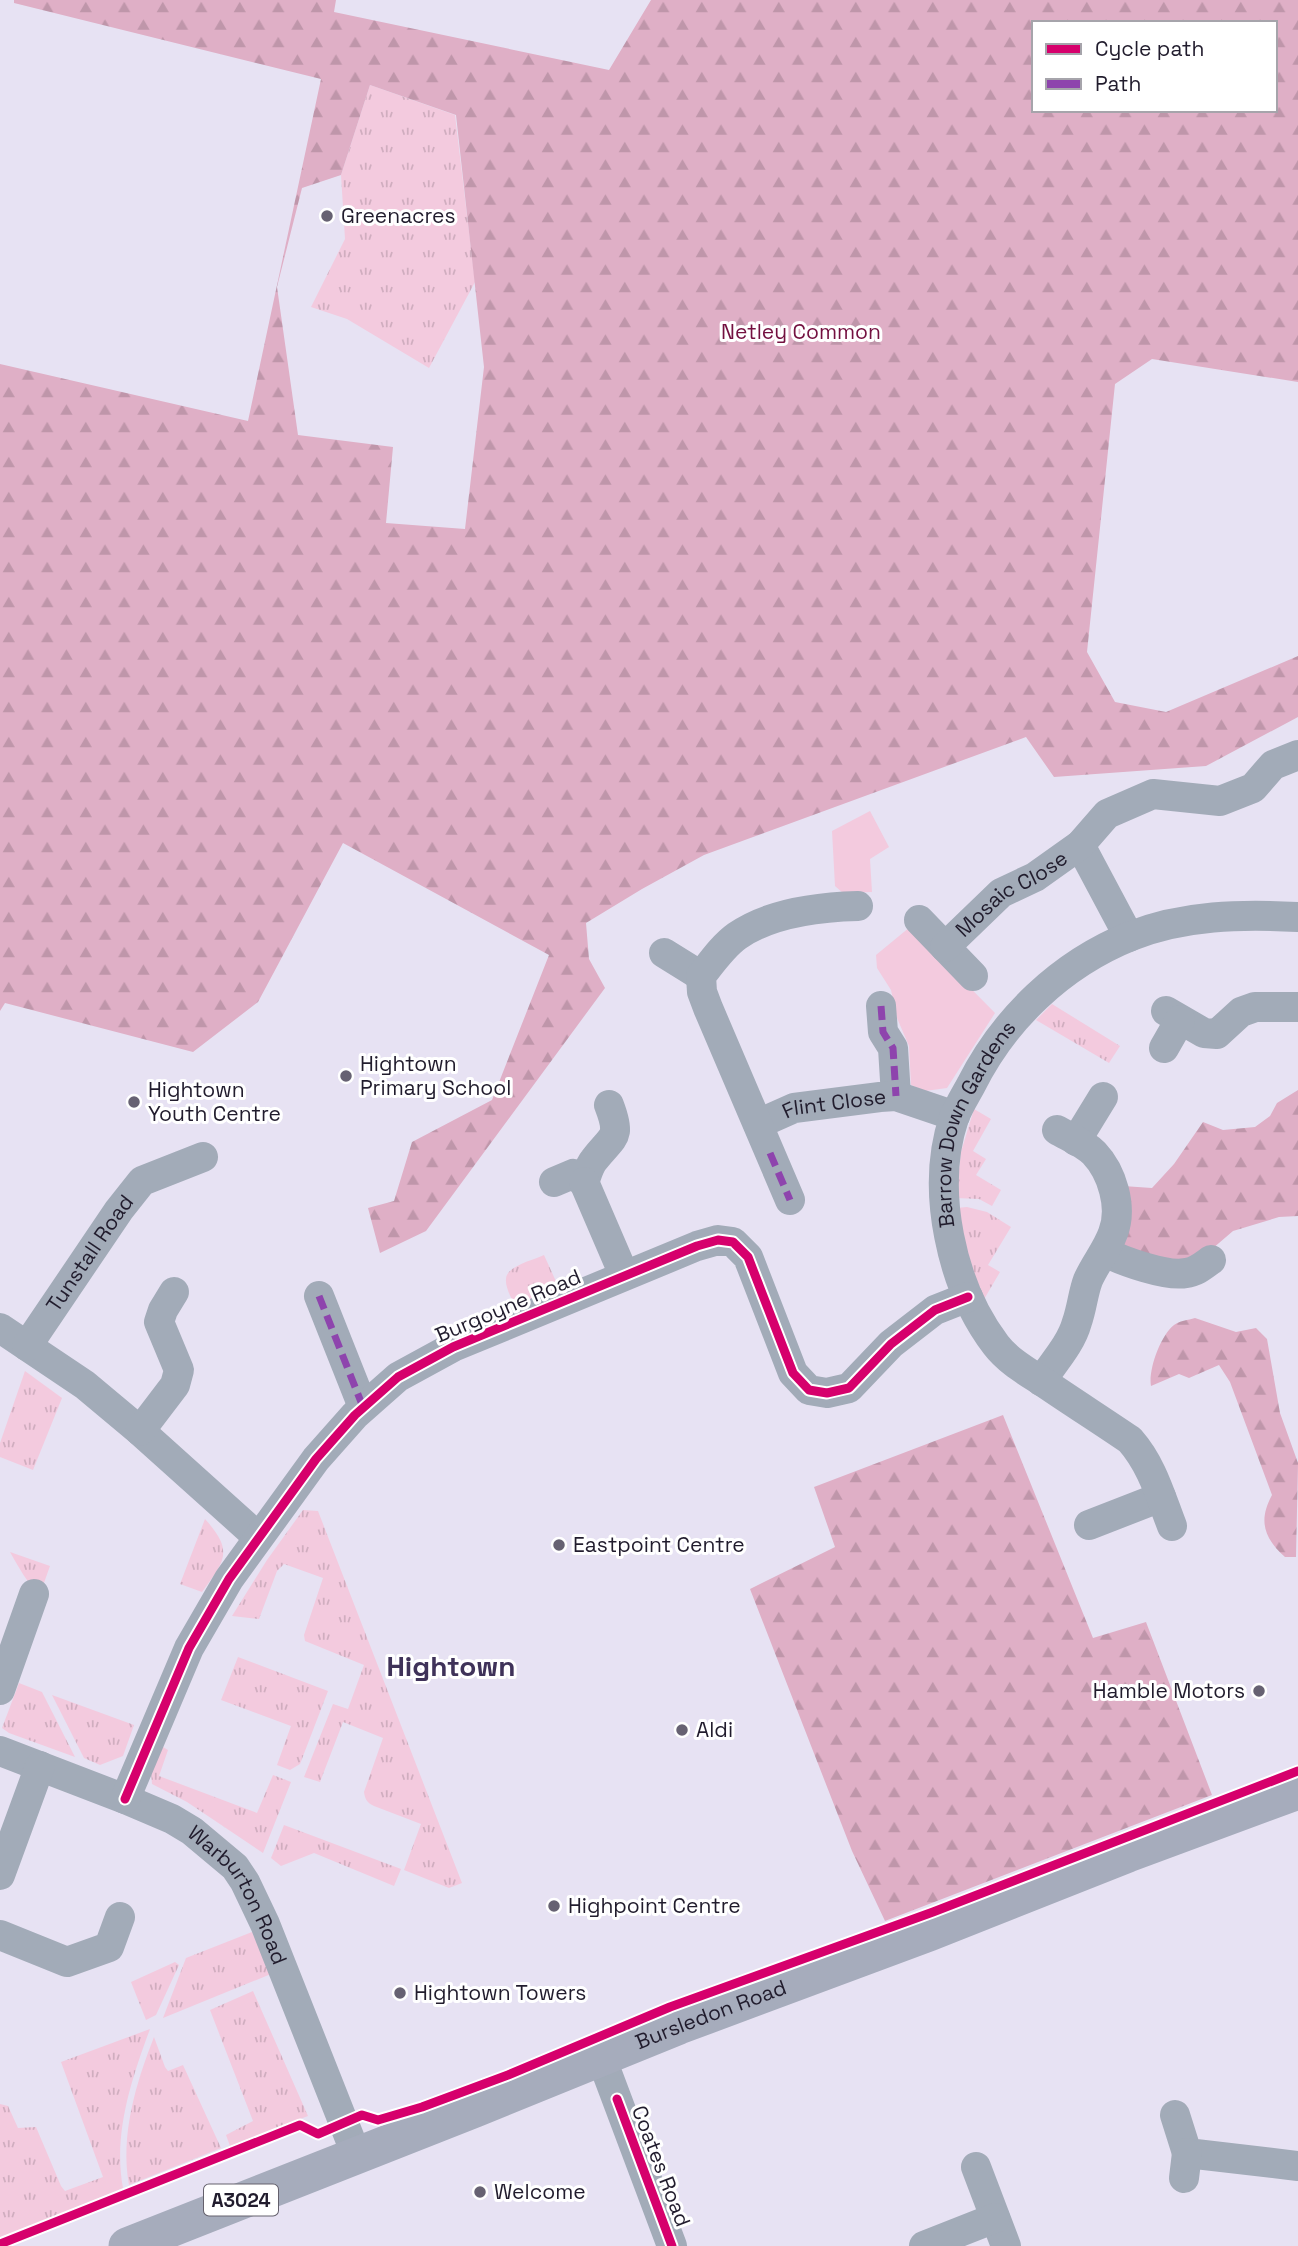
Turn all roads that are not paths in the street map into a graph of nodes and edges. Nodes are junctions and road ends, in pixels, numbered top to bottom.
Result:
1 (1298, 755) edge
2 (1080, 845) junction
3 (858, 906) dead end
4 (1298, 917) edge
5 (919, 920) dead end
6 (1129, 937) junction
7 (945, 947) junction
8 (664, 953) dead end
9 (701, 976) junction
10 (973, 976) dead end
11 (881, 1006) dead end
12 (1298, 1007) edge
13 (1164, 1048) dead end
14 (896, 1096) junction
15 (1103, 1097) dead end
16 (609, 1105) dead end
17 (955, 1116) junction
18 (758, 1124) junction
19 (203, 1157) dead end
20 (554, 1182) dead end
21 (584, 1182) junction
22 (790, 1200) dead end
23 (1105, 1252) junction
24 (1211, 1260) dead end
25 (624, 1275) junction
26 (174, 1292) dead end
27 (319, 1296) dead end
28 (968, 1297) junction
29 (0, 1328) edge
30 (27, 1346) junction
31 (1041, 1381) junction
32 (363, 1407) junction
33 (140, 1431) junction
34 (1161, 1497) junction
35 (1089, 1525) dead end
36 (1172, 1526) dead end
37 (258, 1538) junction
38 (34, 1594) dead end
39 (0, 1690) edge
40 (0, 1751) edge
41 (40, 1766) junction
42 (1298, 1791) edge
43 (125, 1798) junction
44 (0, 1875) edge
45 (120, 1917) dead end
46 (0, 1935) edge
47 (601, 2057) junction
48 (1175, 2115) dead end
49 (356, 2154) junction
50 (1298, 2166) edge
51 (976, 2167) dead end
52 (995, 2218) junction
53 (127, 2246) edge
54 (672, 2246) edge
55 (924, 2246) edge
56 (1006, 2246) edge

1 - 2 street, Mosaic Close
2 - 6 street, Mosaic Close
2 - 7 street, Mosaic Close
3 - 9 street
4 - 6 street, Barrow Down Gardens
5 - 7 street, Mosaic Close
6 - 17 street, Barrow Down Gardens
7 - 10 street, Mosaic Close
8 - 9 street
9 - 18 street, Flint Close
11 - 14 street
12 - 13 street
14 - 17 street, Flint Close
14 - 18 street, Flint Close
15 - 23 street
16 - 21 street
17 - 28 street, Barrow Down Gardens
18 - 22 street, Flint Close
19 - 30 street, Tunstall Road
20 - 21 street
21 - 25 street
23 - 24 street
23 - 31 street
25 - 28 street, Burgoyne Road
25 - 32 street, Burgoyne Road
26 - 33 street
27 - 32 street
28 - 31 street, Barrow Down Gardens
29 - 30 street
30 - 33 street
31 - 34 street, Barrow Down Gardens
32 - 37 street, Burgoyne Road
33 - 37 street
34 - 35 street
34 - 36 street, Barrow Down Gardens
37 - 43 street, Burgoyne Road
38 - 39 street
40 - 41 street, Warburton Road
41 - 43 street, Warburton Road
41 - 44 street
42 - 47 main road, Bursledon Road / A3024
43 - 49 street, Warburton Road
45 - 46 street
47 - 49 main road, Bursledon Road / A3024
47 - 54 street, Coates Road
48 - 50 street
49 - 53 main road, Bursledon Road / A3024
51 - 52 street
52 - 55 street
52 - 56 street

